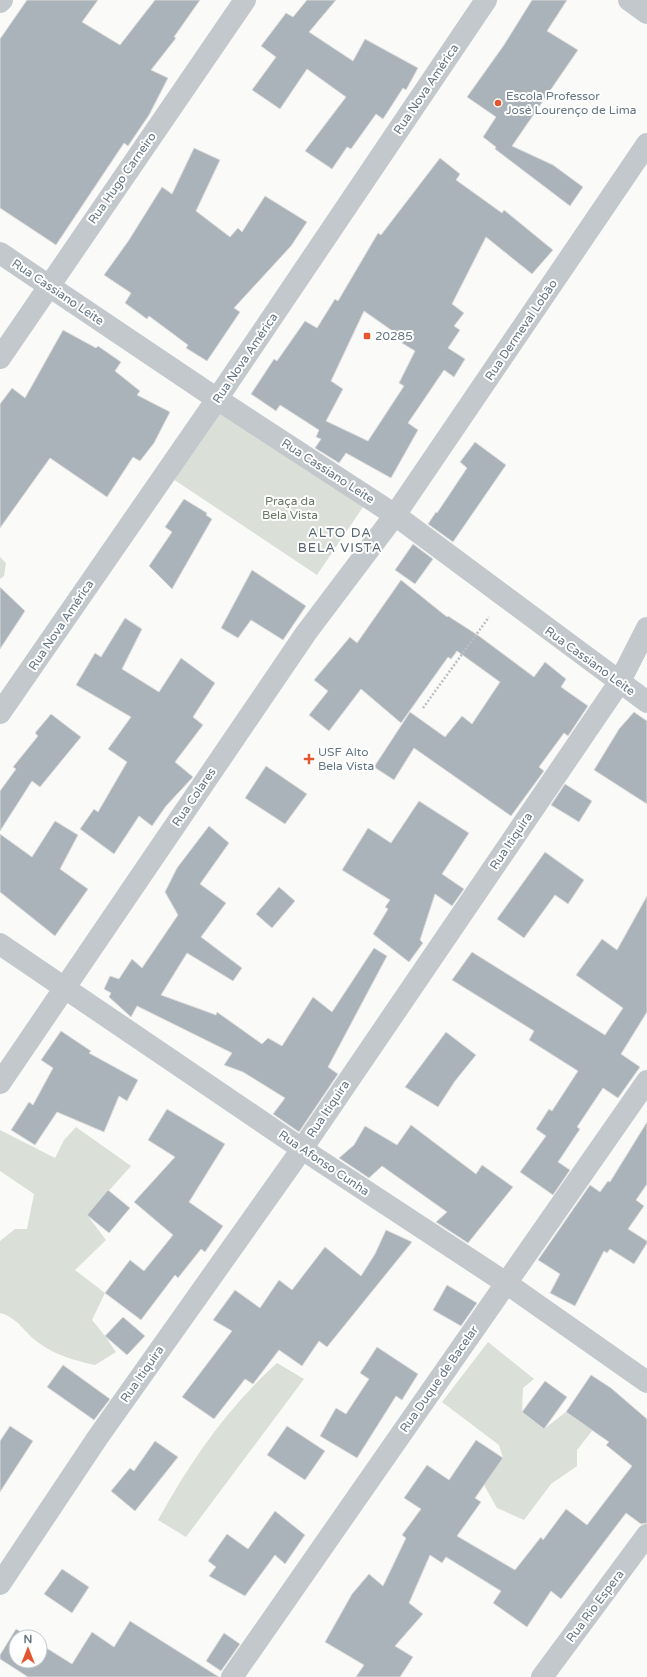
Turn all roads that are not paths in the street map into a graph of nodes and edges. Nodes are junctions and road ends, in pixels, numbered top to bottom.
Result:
1 (245, 0) edge
2 (486, 0) edge
3 (629, 0) edge
4 (647, 13) edge
5 (647, 144) edge
6 (0, 253) edge
7 (48, 286) junction
8 (0, 358) edge
9 (217, 399) junction
10 (395, 515) junction
11 (647, 628) edge
12 (619, 683) junction
13 (647, 702) edge
14 (0, 714) edge
15 (0, 944) edge
16 (64, 989) junction
17 (647, 1080) edge
18 (0, 1083) edge
19 (302, 1149) junction
20 (506, 1284) junction
21 (647, 1382) edge
22 (647, 1536) edge
23 (0, 1584) edge
24 (232, 1677) edge
25 (542, 1677) edge

1 - 7 street, Rua Hugo Carneiro
2 - 9 street, Rua Nova América
3 - 4 street
5 - 10 street, Rua Dermeval Lobão
6 - 7 street, Rua Cassiano Leite
7 - 8 street, Rua Hugo Carneiro
7 - 9 street, Rua Cassiano Leite
9 - 10 street, Rua Cassiano Leite
9 - 14 street, Rua Nova América
10 - 12 street, Rua Cassiano Leite
10 - 16 street, Rua Colares
11 - 12 street, Rua Itiquira
12 - 13 street, Rua Cassiano Leite
12 - 19 street, Rua Itiquira
15 - 16 street, Rua Afonso Cunha
16 - 18 street, Rua Colares
16 - 19 street, Rua Afonso Cunha
17 - 20 street, Rua Duque de Bacelar
19 - 20 street, Rua Afonso Cunha
19 - 23 street, Rua Itiquira
20 - 21 street, Rua Afonso Cunha
20 - 24 street, Rua Duque de Bacelar
22 - 25 street, Rua Rio Espera

